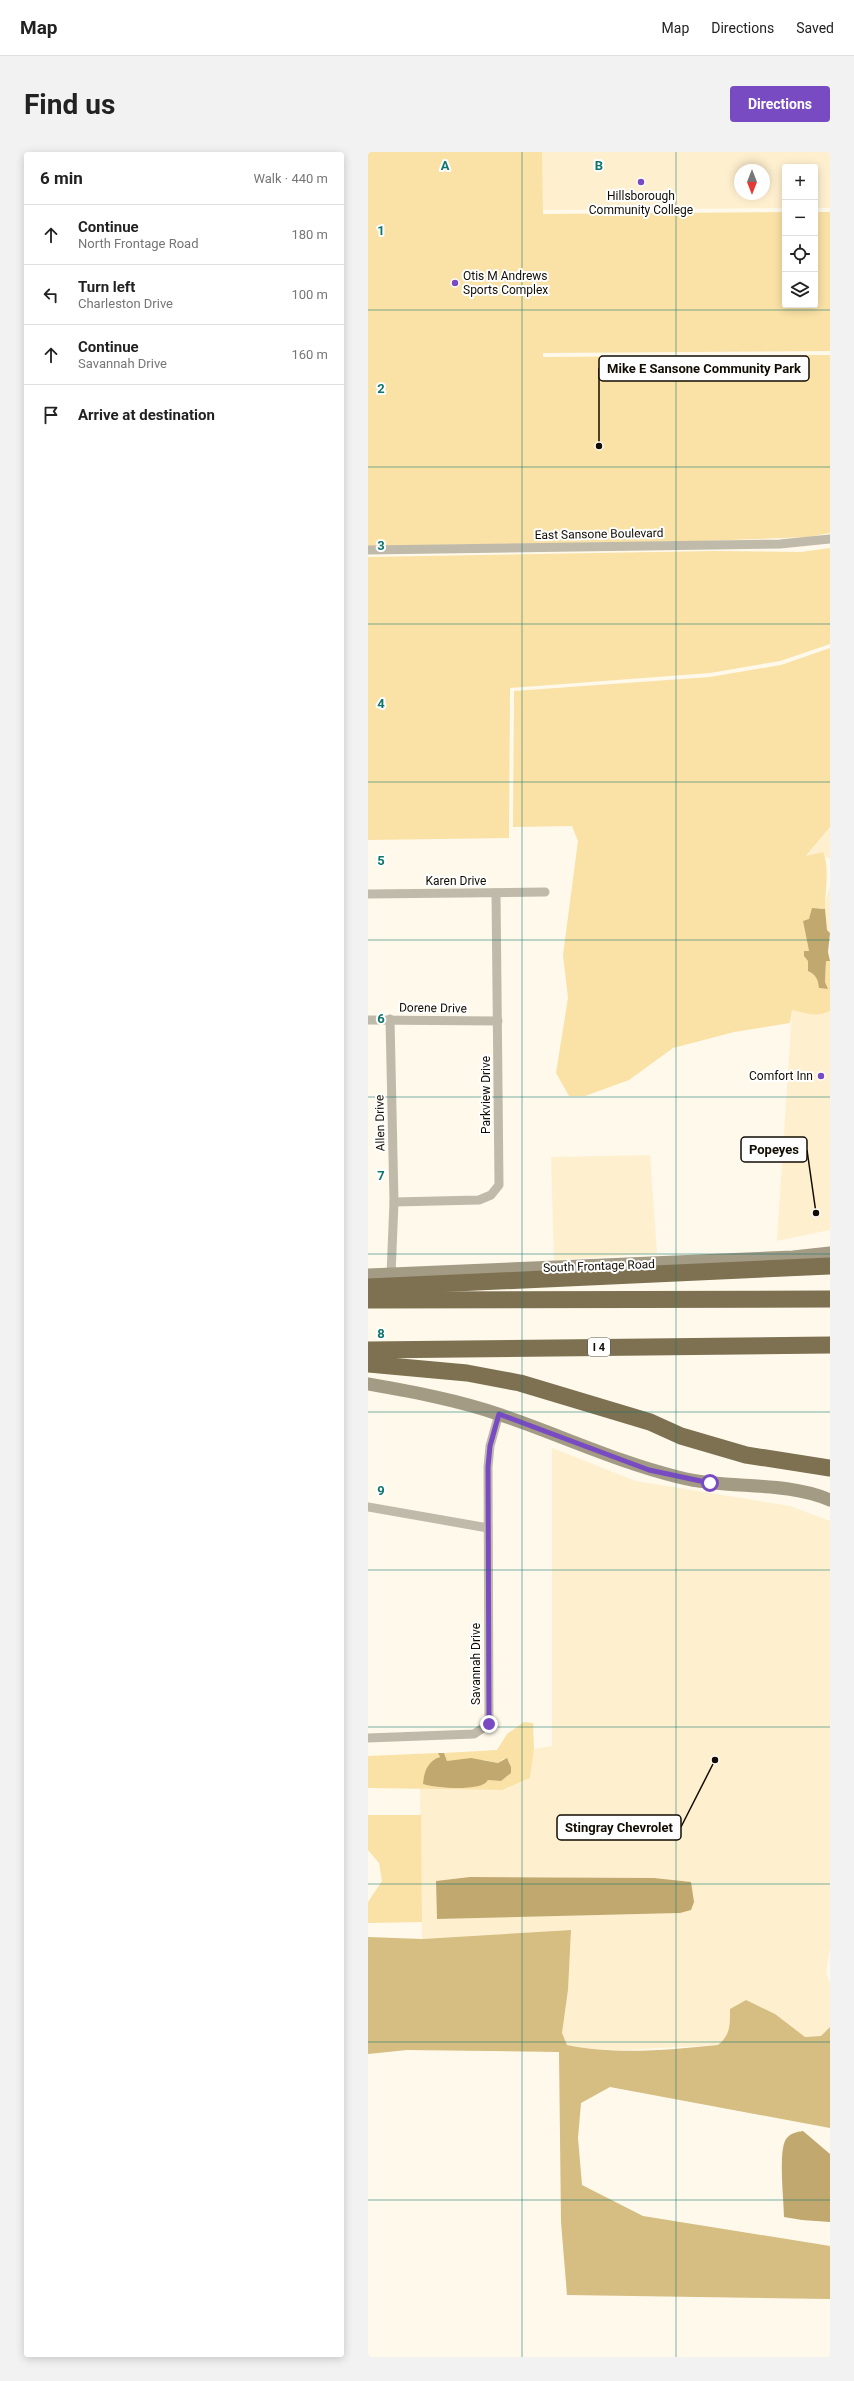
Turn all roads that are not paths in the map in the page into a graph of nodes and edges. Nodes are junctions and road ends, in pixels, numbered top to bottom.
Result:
1 (830, 539) edge
2 (368, 550) edge
3 (545, 892) dead end
4 (496, 893) junction
5 (368, 894) edge
6 (390, 1019) junction
7 (368, 1020) edge
8 (498, 1021) junction
9 (394, 1202) junction
10 (830, 1253) edge
11 (830, 1266) edge
12 (368, 1275) edge
13 (391, 1275) junction
14 (368, 1287) edge
15 (830, 1299) edge
16 (368, 1300) edge
17 (830, 1344) edge
18 (368, 1350) edge
19 (368, 1364) edge
20 (368, 1384) edge
21 (499, 1414) junction
22 (659, 1426) junction
23 (830, 1464) edge
24 (830, 1468) edge
25 (830, 1500) edge
26 (368, 1507) edge
27 (488, 1528) junction
28 (368, 1738) edge

1 - 2 street, East Sansone Boulevard
3 - 4 street, Karen Drive
4 - 5 street, Karen Drive
4 - 8 street, Parkview Drive
6 - 7 street, Dorene Drive
6 - 8 street, Dorene Drive
6 - 9 street, Allen Drive
8 - 9 street, Parkview Drive
9 - 13 street, Allen Drive
10 - 13 street, South Frontage Road
11 - 14 highway
12 - 13 street, South Frontage Road
15 - 16 highway
17 - 18 highway, I 4
19 - 22 highway
20 - 21 street
21 - 25 street
21 - 27 street
22 - 23 highway
22 - 24 highway
26 - 27 street
27 - 28 street, Savannah Drive

